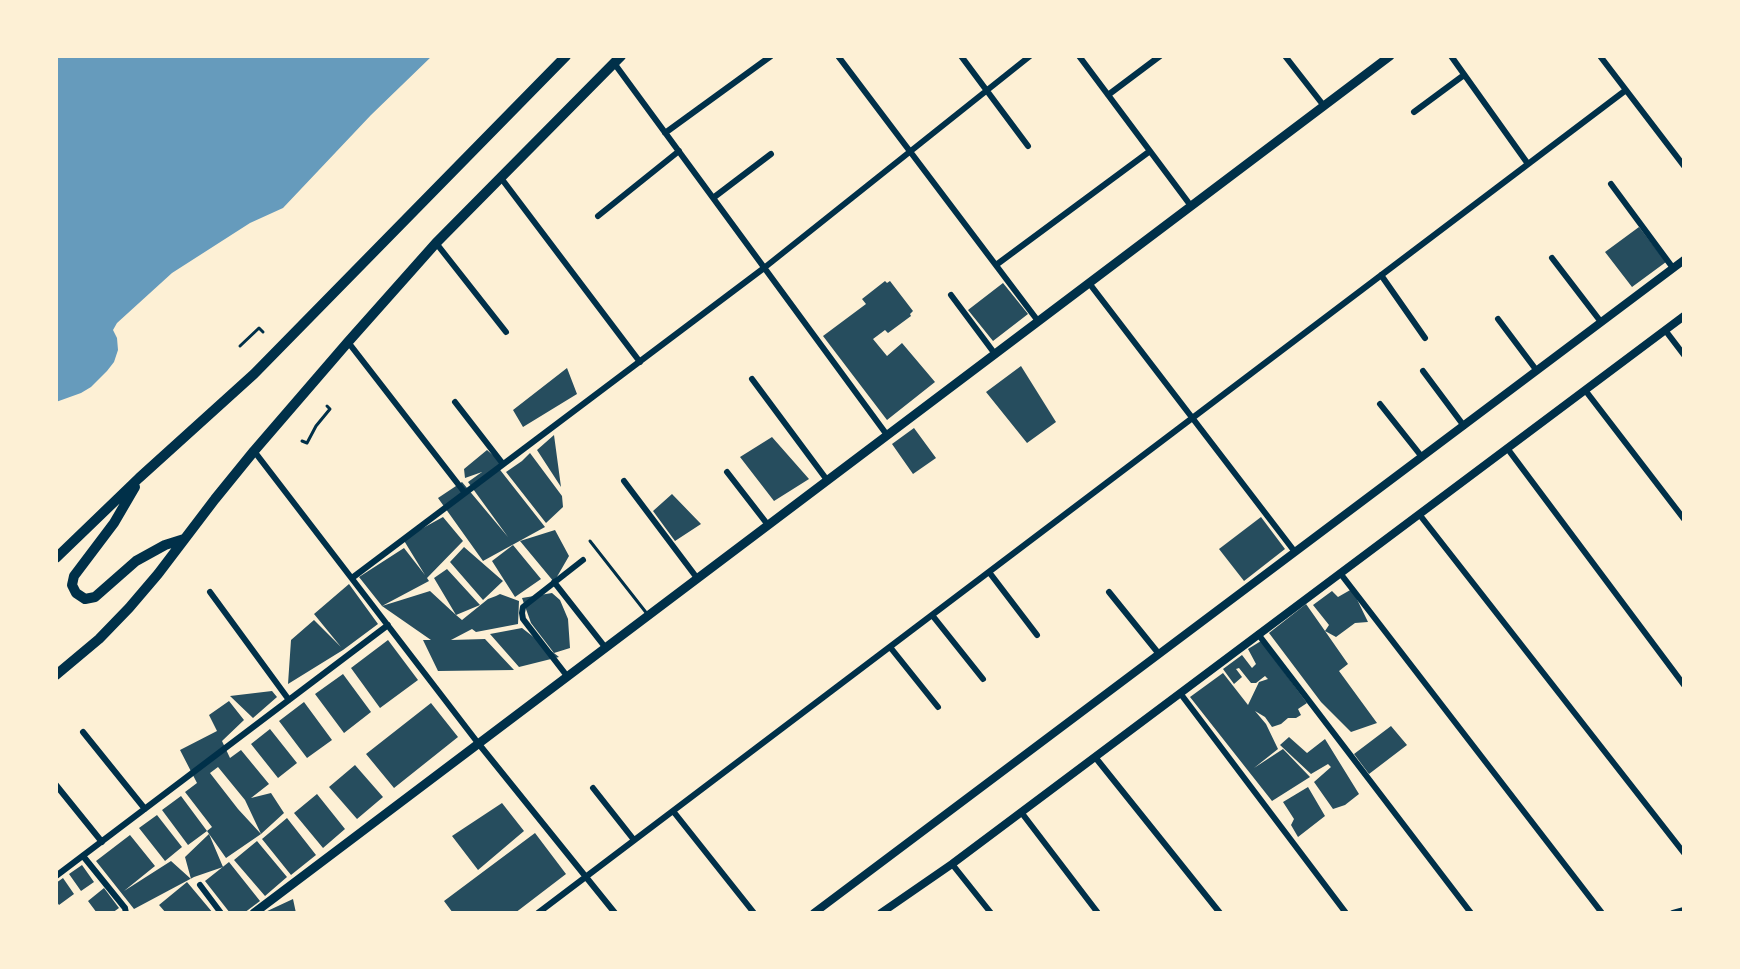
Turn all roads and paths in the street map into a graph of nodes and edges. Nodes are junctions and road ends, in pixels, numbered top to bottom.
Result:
1 (566, 56) edge
2 (771, 56) edge
3 (838, 56) edge
4 (961, 56) edge
5 (1030, 56) edge
6 (1079, 56) edge
7 (1160, 56) edge
8 (1285, 56) edge
9 (1390, 56) edge
10 (1451, 56) edge
11 (1600, 56) edge
12 (618, 60) edge
13 (1464, 75) junction
14 (1626, 90) junction
15 (987, 91) junction
16 (1108, 95) junction
17 (1324, 106) junction
18 (1414, 112) dead end
19 (665, 133) junction
20 (1028, 146) dead end
21 (679, 151) junction
22 (910, 151) junction
23 (1150, 151) junction
24 (771, 154) dead end
25 (1528, 164) junction
26 (1684, 166) edge
27 (501, 178) junction
28 (1611, 184) dead end
29 (713, 198) junction
30 (1191, 206) junction
31 (598, 216) dead end
32 (436, 243) junction
33 (1552, 258) dead end
34 (1684, 260) edge
35 (996, 265) junction
36 (764, 268) junction
37 (1673, 268) junction
38 (1381, 275) junction
39 (1089, 283) junction
40 (951, 295) dead end
41 (1684, 316) edge
42 (1498, 319) dead end
43 (1038, 321) junction
44 (1601, 322) junction
45 (1665, 330) junction
46 (263, 332) dead end
47 (506, 332) dead end
48 (1425, 338) dead end
49 (348, 342) junction
50 (240, 346) dead end
51 (995, 354) junction
52 (1684, 355) edge
53 (640, 362) junction
54 (1423, 371) dead end
55 (1537, 371) junction
56 (752, 379) dead end
57 (1585, 390) junction
58 (455, 402) dead end
59 (1380, 404) dead end
60 (327, 406) dead end
61 (1193, 418) junction
62 (1464, 426) junction
63 (887, 435) junction
64 (302, 441) dead end
65 (1507, 448) junction
66 (254, 451) junction
67 (1422, 457) junction
68 (503, 464) junction
69 (727, 472) dead end
70 (139, 478) junction
71 (827, 480) junction
72 (624, 481) dead end
73 (465, 493) junction
74 (1419, 514) junction
75 (1684, 519) edge
76 (768, 525) junction
77 (184, 539) junction
78 (590, 541) dead end
79 (1295, 552) junction
80 (56, 558) edge
81 (583, 560) dead end
82 (989, 572) junction
83 (1340, 573) junction
84 (352, 578) junction
85 (697, 578) junction
86 (554, 582) junction
87 (210, 592) dead end
88 (1109, 592) dead end
89 (648, 615) junction
90 (932, 615) junction
91 (388, 625) junction
92 (1258, 634) junction
93 (1037, 635) dead end
94 (605, 647) junction
95 (890, 647) junction
96 (1159, 654) junction
97 (56, 675) edge
98 (567, 676) junction
99 (983, 679) dead end
100 (1684, 685) edge
101 (1180, 693) junction
102 (289, 700) junction
103 (938, 707) dead end
104 (83, 732) dead end
105 (478, 743) junction
106 (1095, 757) junction
107 (56, 785) edge
108 (593, 788) dead end
109 (145, 809) junction
110 (673, 811) junction
111 (1021, 812) junction
112 (634, 840) junction
113 (102, 842) junction
114 (1684, 853) edge
115 (83, 856) junction
116 (952, 864) junction
117 (57, 872) edge
118 (586, 877) junction
119 (200, 885) dead end
120 (1684, 910) edge
121 (126, 913) edge
122 (221, 913) edge
123 (254, 913) edge
124 (538, 913) edge
125 (615, 913) edge
126 (754, 913) edge
127 (814, 913) edge
128 (881, 913) edge
129 (991, 913) edge
130 (1098, 913) edge
131 (1220, 913) edge
132 (1346, 913) edge
133 (1471, 913) edge
134 (1602, 913) edge
135 (1673, 913) edge

1 - 70 highway
2 - 19 street
3 - 22 street
4 - 15 street
5 - 15 street
6 - 16 street
7 - 16 street
8 - 17 street
9 - 17 main road
10 - 13 street
11 - 14 street
12 - 19 street
12 - 27 highway
13 - 18 street
13 - 25 street
14 - 25 street
14 - 26 street
15 - 20 street
15 - 22 street
16 - 23 street
17 - 30 main road
19 - 21 street
21 - 29 street
21 - 31 street
22 - 35 street
22 - 36 street
23 - 30 street
23 - 35 street
24 - 29 street
25 - 38 street
27 - 32 highway
27 - 53 street
28 - 37 street
29 - 36 street
30 - 39 main road
32 - 47 street
32 - 49 highway
33 - 44 street
34 - 37 street
35 - 43 street
36 - 53 street
36 - 63 street
37 - 44 street
38 - 48 street
38 - 61 street
39 - 43 main road
39 - 61 street
40 - 51 street
41 - 45 street
42 - 55 street
43 - 51 main road
44 - 55 street
45 - 52 street
45 - 57 street
46 - 50 path
49 - 66 highway
49 - 73 street
51 - 63 main road
53 - 68 street
54 - 62 street
55 - 62 street
56 - 71 street
57 - 65 street
57 - 75 street
58 - 68 street
59 - 67 street
60 - 64 path
61 - 79 street
61 - 82 street
62 - 67 street
63 - 71 main road
65 - 74 street
65 - 100 street
66 - 77 highway
66 - 84 street
67 - 79 street
68 - 73 street
69 - 76 street
70 - 77 highway
70 - 80 highway
71 - 76 main road
72 - 85 street
73 - 84 street
74 - 83 street
74 - 114 street
76 - 85 main road
77 - 97 highway
78 - 89 lane
79 - 96 street
81 - 86 street
82 - 90 street
82 - 93 street
83 - 92 street
83 - 134 street
84 - 91 street
85 - 89 main road
86 - 94 street
86 - 98 street
87 - 102 street
88 - 96 street
89 - 94 main road
90 - 95 street
90 - 99 street
91 - 102 street
91 - 105 street
92 - 101 street
92 - 133 street
94 - 98 main road
95 - 103 street
95 - 110 street
96 - 127 street
98 - 105 main road
101 - 106 street
101 - 132 street
102 - 109 street
104 - 109 street
105 - 118 street
105 - 123 main road
106 - 111 street
106 - 131 street
107 - 113 street
108 - 112 street
109 - 113 street
110 - 112 street
110 - 126 street
111 - 116 street
111 - 130 street
112 - 118 street
113 - 115 street
115 - 117 street
115 - 121 street
116 - 128 street
116 - 129 street
118 - 124 street
118 - 125 street
119 - 122 street
120 - 135 street

